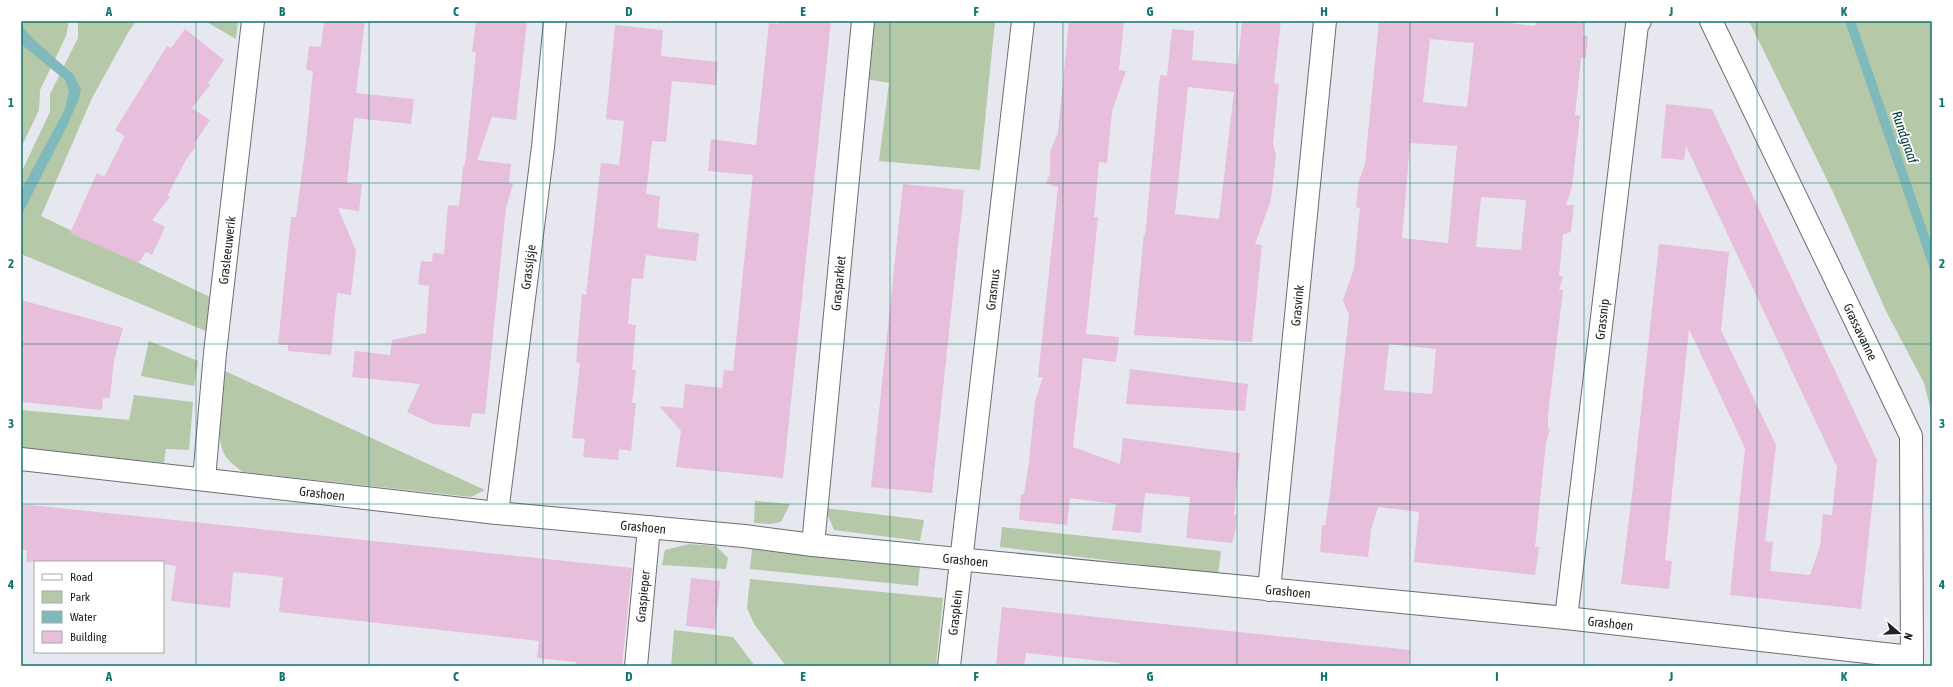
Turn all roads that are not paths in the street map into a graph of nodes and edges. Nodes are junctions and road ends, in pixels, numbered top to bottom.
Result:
1 (253, 21) edge
2 (555, 21) edge
3 (863, 21) edge
4 (1023, 21) edge
5 (1325, 21) edge
6 (1640, 21) edge
7 (1710, 21) edge
8 (21, 459) edge
9 (204, 479) junction
10 (497, 513) junction
11 (649, 527) junction
12 (813, 545) junction
13 (961, 559) junction
14 (1269, 590) junction
15 (1566, 618) junction
16 (1912, 662) edge
17 (636, 666) edge
18 (949, 666) edge

1 - 9 street, Grasleeuwerik
2 - 10 street, Grassijsje
3 - 12 street, Grasparkiet
4 - 13 street, Grasmus
5 - 14 street, Grasvink
6 - 15 street, Grassnip
7 - 16 street, Grassavanne
8 - 9 street, Grashoen
9 - 10 street, Grashoen
10 - 11 street, Grashoen
11 - 12 street, Grashoen
11 - 17 street, Graspieper
12 - 13 street, Grashoen
13 - 14 street, Grashoen
13 - 18 street, Grasplein
14 - 15 street, Grashoen
15 - 16 street, Grashoen

